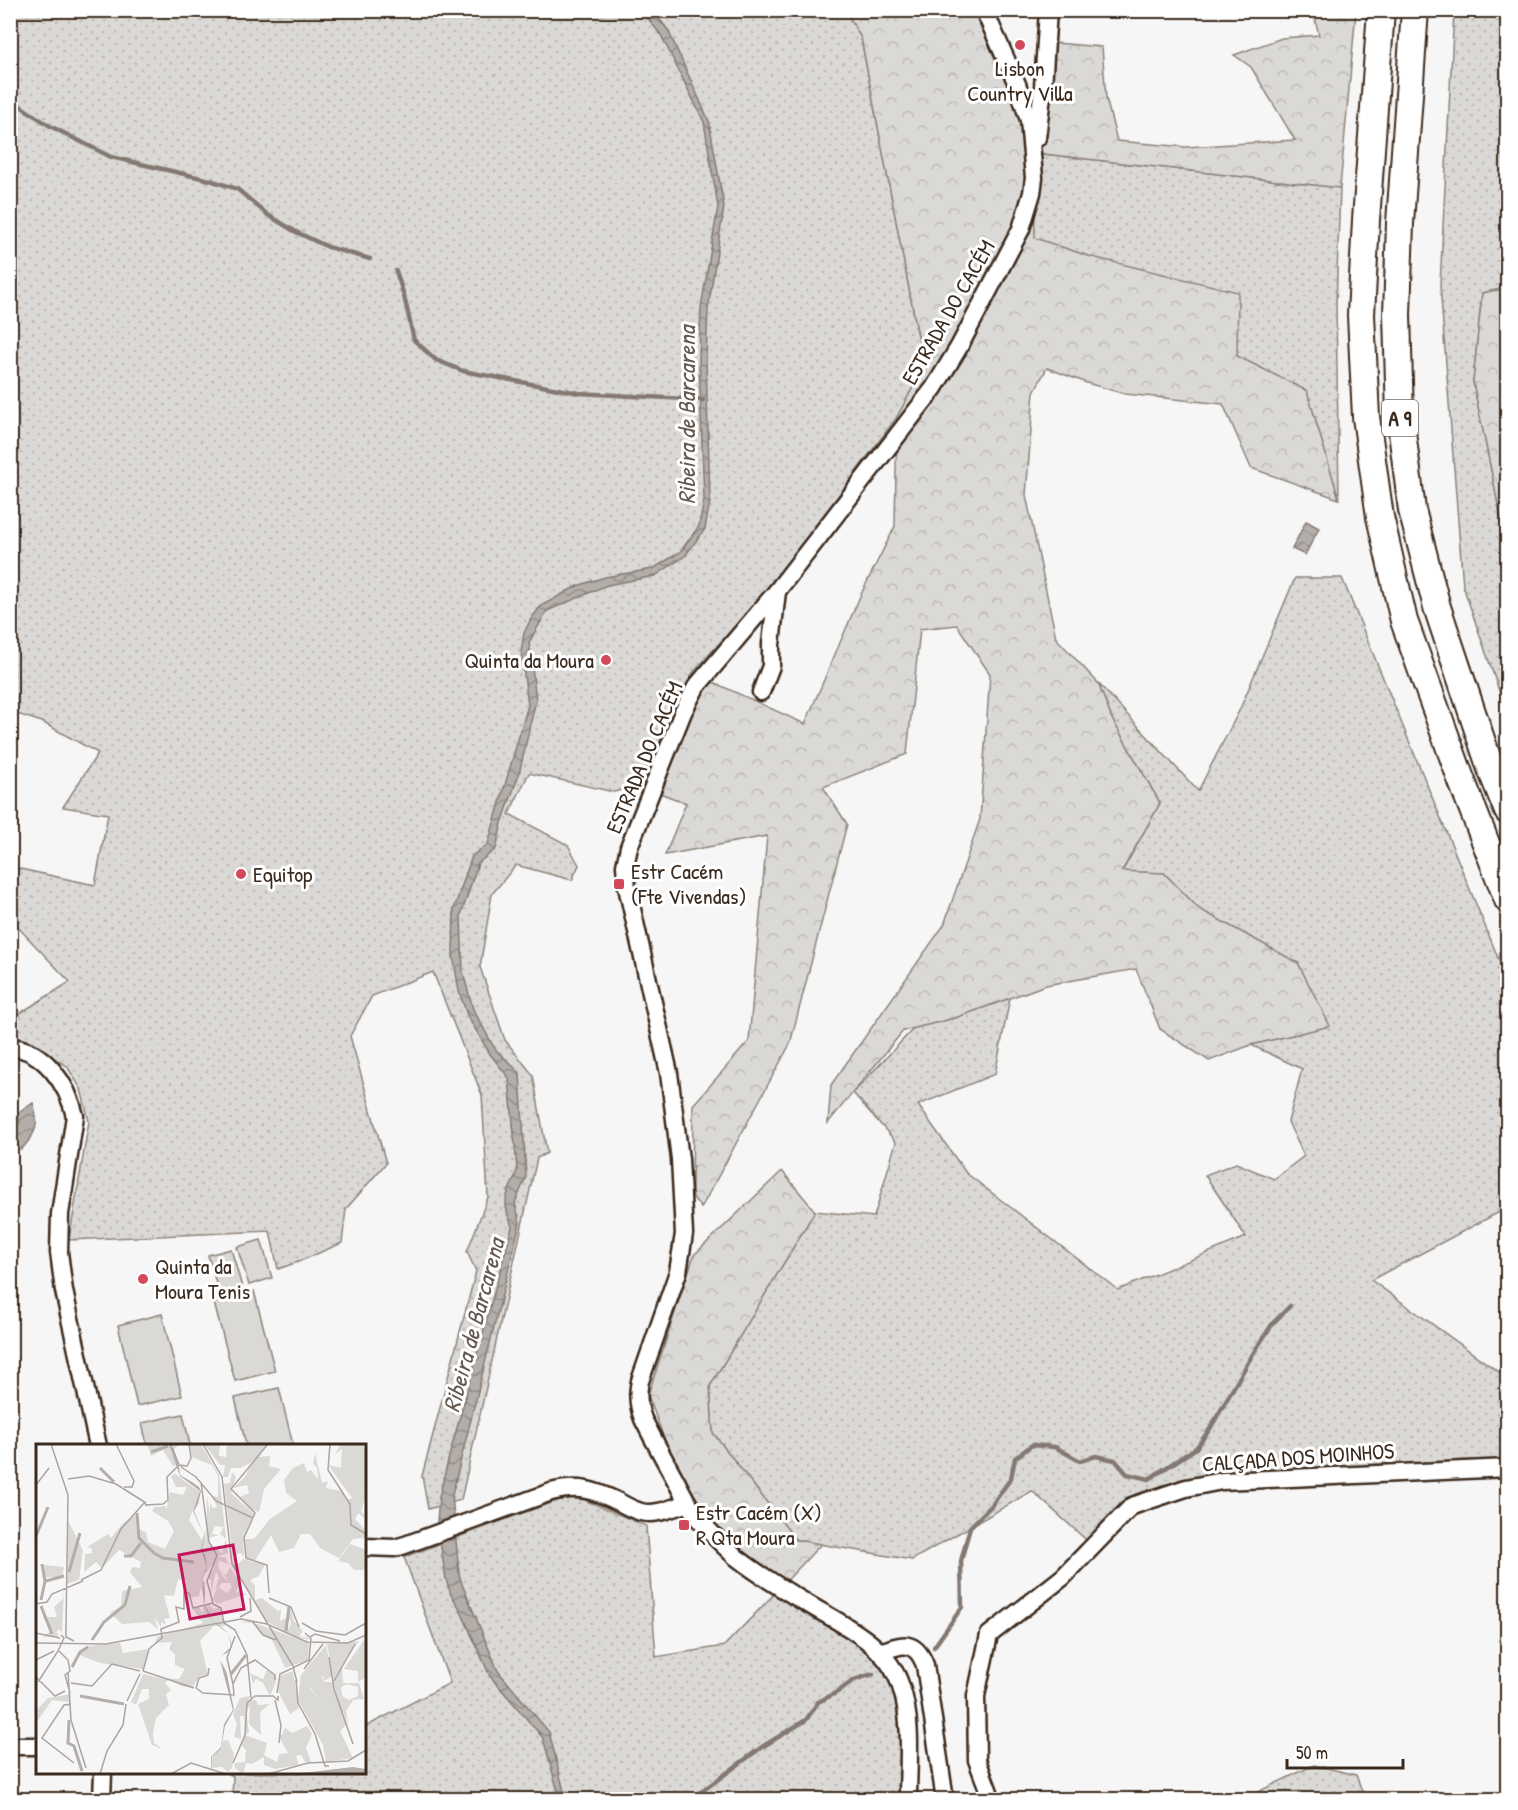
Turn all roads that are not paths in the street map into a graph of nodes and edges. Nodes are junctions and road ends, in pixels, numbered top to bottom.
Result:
1 (984, 10) edge
2 (1048, 10) edge
3 (1381, 10) edge
4 (1415, 10) edge
5 (1034, 162) junction
6 (777, 591) junction
7 (760, 692) dead end
8 (1508, 811) edge
9 (1508, 900) edge
10 (10, 1047) edge
11 (98, 1444) edge
12 (1508, 1468) edge
13 (688, 1503) junction
14 (366, 1547) edge
15 (880, 1652) junction
16 (10, 1746) edge
17 (36, 1746) edge
18 (103, 1774) edge
19 (102, 1800) edge
20 (908, 1800) edge
21 (945, 1800) edge
22 (992, 1800) edge

1 - 5 street, ESTRADA DO CACÉM
2 - 5 street
3 - 9 highway, A 9
4 - 8 highway, A 9
5 - 6 street, ESTRADA DO CACÉM
6 - 7 street
6 - 13 street, ESTRADA DO CACÉM
10 - 11 street
12 - 22 street, CALÇADA DOS MOINHOS
13 - 14 street
13 - 15 street, ESTRADA DO CACÉM
15 - 20 street, ESTRADA DO CACÉM
15 - 21 street
16 - 17 street
18 - 19 street

